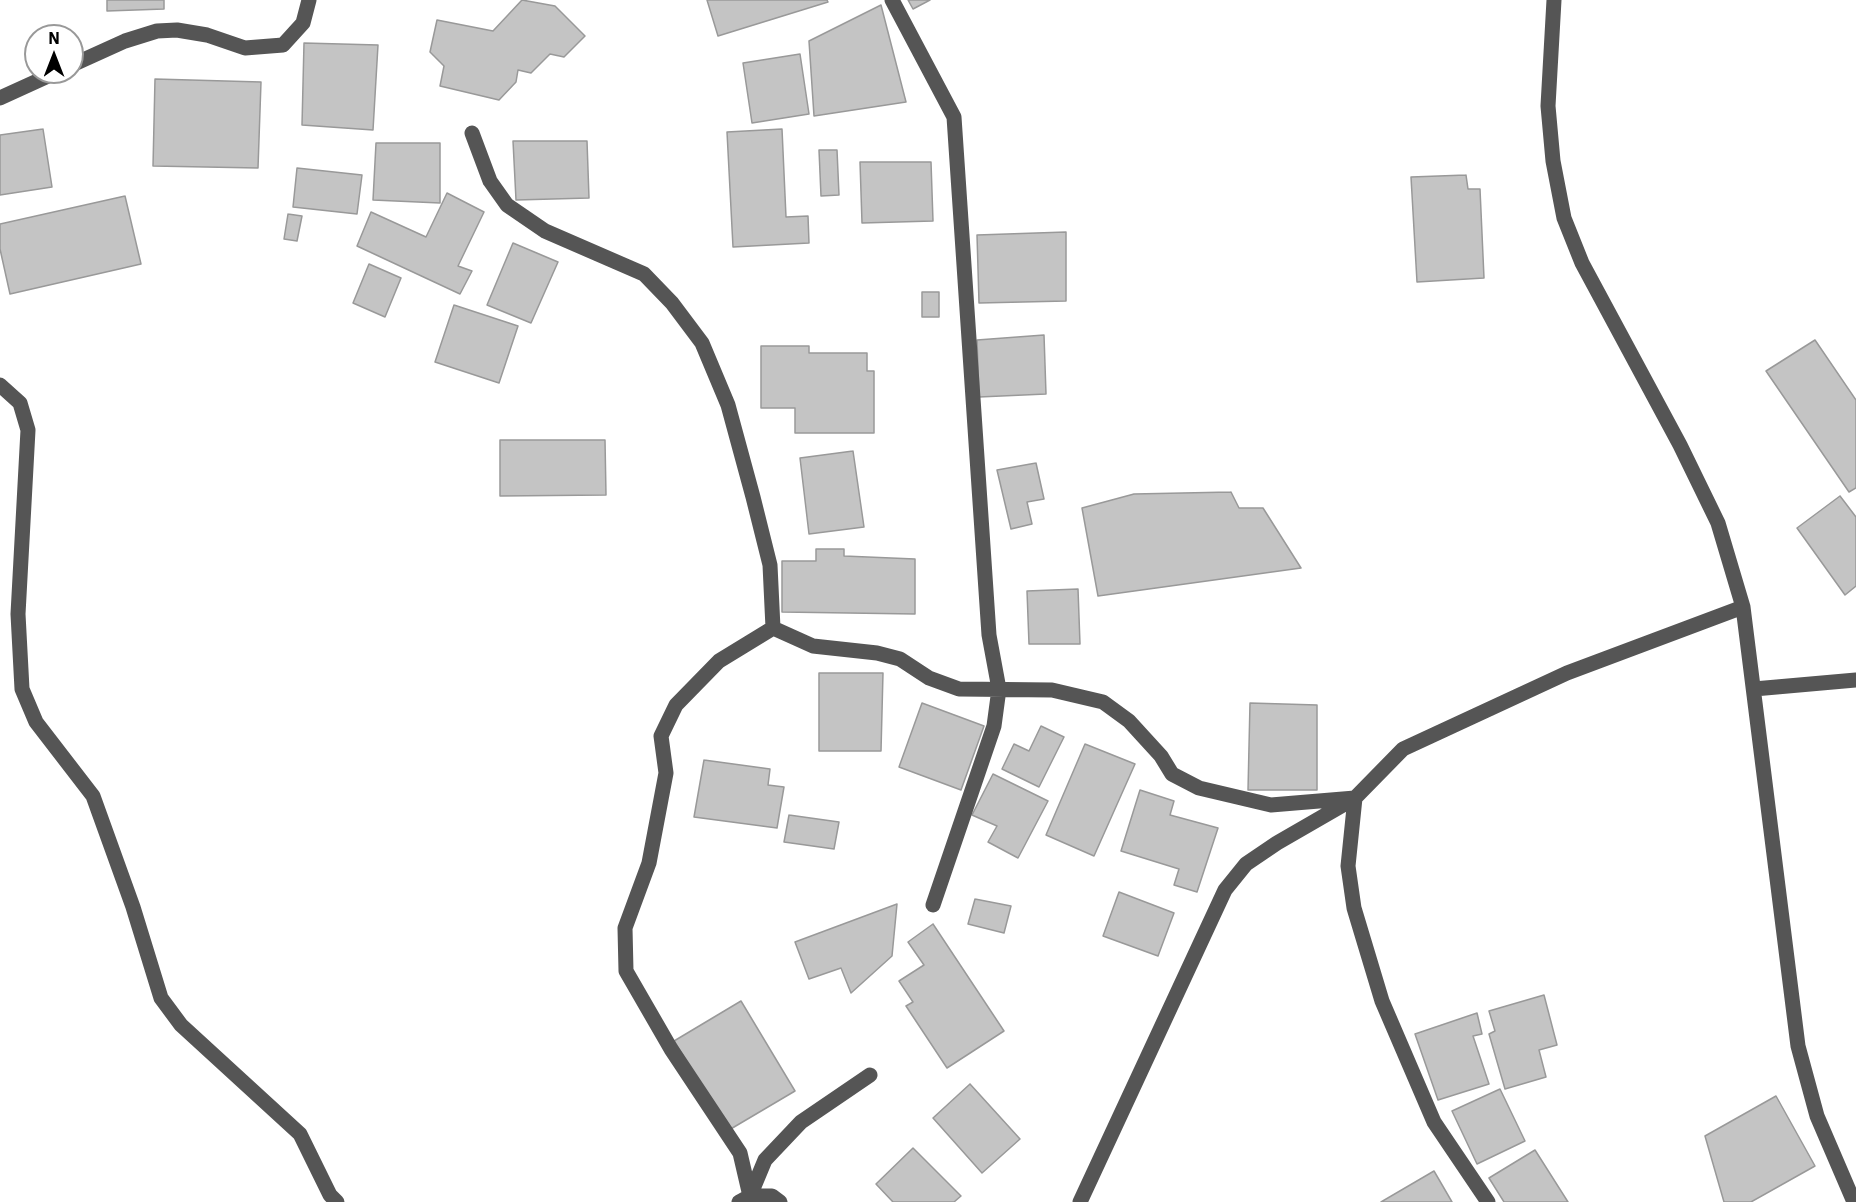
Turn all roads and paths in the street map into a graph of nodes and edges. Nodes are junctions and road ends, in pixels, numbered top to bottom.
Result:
1 (309, 0) edge
2 (892, 0) edge
3 (1554, 0) edge
4 (84, 60) edge
5 (31, 84) edge
6 (0, 98) edge
7 (472, 133) dead end
8 (0, 385) edge
9 (1743, 607) junction
10 (773, 628) junction
11 (1856, 680) edge
12 (999, 689) junction
13 (1754, 689) junction
14 (1355, 798) junction
15 (933, 905) dead end
16 (870, 1075) dead end
17 (745, 1199) edge
18 (337, 1202) edge
19 (780, 1202) edge
20 (1080, 1202) edge
21 (1488, 1202) edge
22 (1854, 1202) edge

1 - 4 street
2 - 12 street
3 - 9 street
5 - 6 street
7 - 10 street
8 - 18 street
9 - 13 street
9 - 14 street
10 - 12 street
10 - 17 street
11 - 13 street
12 - 14 street
12 - 15 street
13 - 22 street
14 - 20 street
14 - 21 street
16 - 17 street
17 - 19 street

